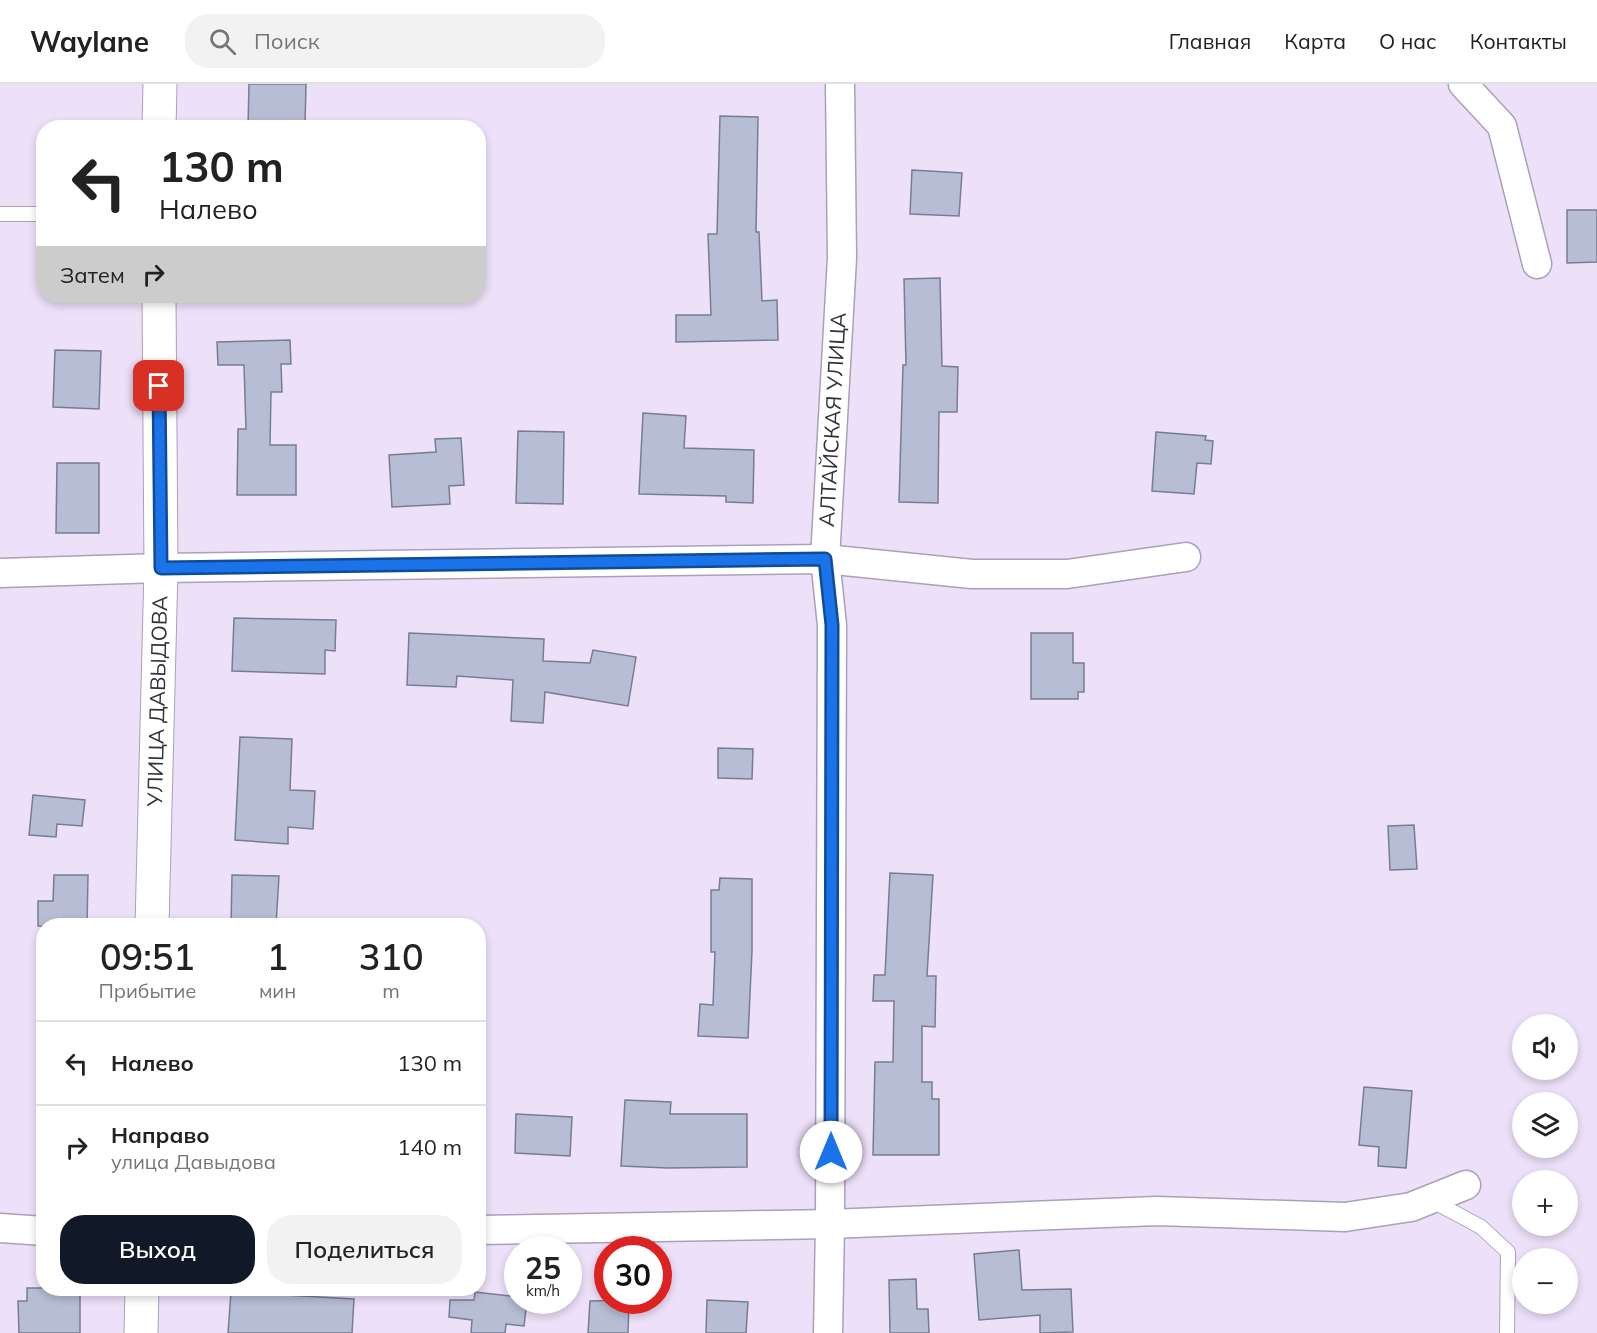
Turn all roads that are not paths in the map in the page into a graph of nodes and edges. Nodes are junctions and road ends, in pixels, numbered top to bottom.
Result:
1 (160, 84) edge
2 (840, 84) edge
3 (1463, 84) edge
4 (159, 120) edge
5 (0, 214) edge
6 (36, 214) edge
7 (1537, 264) dead end
8 (159, 303) edge
9 (1186, 557) dead end
10 (825, 559) junction
11 (161, 568) junction
12 (0, 573) edge
13 (152, 918) edge
14 (1466, 1185) dead end
15 (1430, 1199) junction
16 (830, 1224) junction
17 (0, 1228) edge
18 (36, 1230) edge
19 (486, 1230) edge
20 (142, 1296) edge
21 (141, 1333) edge
22 (828, 1333) edge
23 (1507, 1333) edge

1 - 4 main road
2 - 10 street, АЛТАЙСКАЯ УЛИЦА
3 - 7 street
5 - 6 lane
8 - 11 main road, УЛИЦА ДАВЫДОВА
9 - 10 street
10 - 11 street
10 - 16 street, АЛТАЙСКАЯ УЛИЦА
11 - 12 street
11 - 13 main road, УЛИЦА ДАВЫДОВА
14 - 15 street
15 - 16 street
15 - 23 lane
16 - 19 street
16 - 22 street, АЛТАЙСКАЯ УЛИЦА
17 - 18 street
20 - 21 main road

